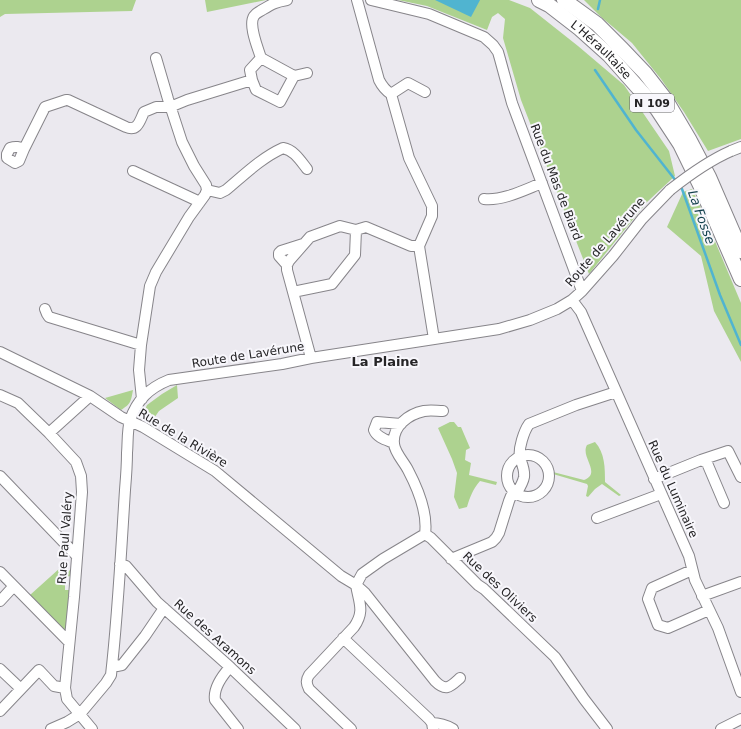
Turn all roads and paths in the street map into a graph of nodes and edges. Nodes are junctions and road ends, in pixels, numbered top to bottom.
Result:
1 (287, 0) edge
2 (357, 0) edge
3 (371, 0) edge
4 (539, 0) edge
5 (564, 0) edge
6 (156, 58) dead end
7 (261, 58) junction
8 (307, 73) dead end
9 (294, 76) junction
10 (252, 80) junction
11 (425, 92) dead end
12 (391, 94) junction
13 (170, 107) junction
14 (741, 147) edge
15 (24, 149) dead end
16 (307, 169) dead end
17 (134, 171) dead end
18 (542, 183) junction
19 (207, 190) junction
20 (484, 199) dead end
21 (200, 202) junction
22 (356, 230) junction
23 (419, 246) junction
24 (741, 251) edge
25 (741, 279) edge
26 (582, 291) junction
27 (293, 292) junction
28 (572, 300) junction
29 (45, 308) dead end
30 (434, 339) junction
31 (141, 345) junction
32 (0, 352) edge
33 (311, 358) junction
34 (616, 392) junction
35 (0, 395) edge
36 (90, 396) junction
37 (142, 398) junction
38 (443, 411) dead end
39 (130, 421) junction
40 (401, 424) junction
41 (49, 433) junction
42 (394, 443) junction
43 (520, 457) junction
44 (701, 460) junction
45 (0, 476) edge
46 (741, 477) edge
47 (654, 479) junction
48 (516, 494) junction
49 (661, 494) junction
50 (724, 503) dead end
51 (597, 518) dead end
52 (425, 534) junction
53 (76, 555) junction
54 (451, 559) junction
55 (120, 564) junction
56 (692, 570) junction
57 (0, 572) edge
58 (741, 582) edge
59 (356, 585) junction
60 (14, 587) junction
61 (702, 596) junction
62 (0, 601) edge
63 (164, 608) junction
64 (709, 610) junction
65 (343, 638) junction
66 (69, 642) junction
67 (112, 666) junction
68 (0, 668) edge
69 (230, 668) junction
70 (460, 678) dead end
71 (65, 688) junction
72 (21, 689) junction
73 (741, 692) edge
74 (0, 711) edge
75 (80, 714) junction
76 (741, 719) edge
77 (432, 726) edge
78 (51, 729) edge
79 (92, 729) edge
80 (238, 729) edge
81 (295, 729) edge
82 (351, 729) edge
83 (453, 729) edge
84 (607, 729) edge
85 (721, 729) edge

1 - 7 street
2 - 12 street
3 - 18 street, Rue du Mas de Biard
4 - 25 highway, L'Héraultaise / N 109
5 - 24 highway, L'Héraultaise / N 109
6 - 13 street
7 - 9 street
7 - 10 street
8 - 9 street
9 - 10 street
10 - 13 street
11 - 12 street
12 - 23 street
13 - 15 street
13 - 19 street
14 - 26 street, Route de Lavérune, bridge
16 - 19 street
17 - 21 street
18 - 20 street
18 - 26 street, Rue du Mas de Biard
19 - 21 street
21 - 31 street
22 - 23 street
22 - 27 street
22 - 27 street
23 - 30 street
26 - 28 street, Route de Lavérune
27 - 33 street
28 - 30 street, Route de Lavérune
28 - 34 street, Rue du Luminaire
29 - 31 street
30 - 33 street, Route de Lavérune
31 - 37 street
32 - 36 street, Rue de la Rivière
33 - 37 street, Route de Lavérune
34 - 43 street
34 - 47 street, Rue du Luminaire
35 - 41 street, Rue Paul Valéry
36 - 39 street, Rue de la Rivière
36 - 41 street
37 - 39 street, Route de Lavérune
38 - 40 street
39 - 55 street, Route de Lavérune
39 - 59 street, Rue de la Rivière
40 - 42 street
40 - 42 street
41 - 53 street, Rue Paul Valéry
42 - 52 street
43 - 48 street
43 - 48 street
43 - 48 street
44 - 46 street
44 - 47 street
44 - 50 street
45 - 53 street
47 - 49 street, Rue du Luminaire
48 - 54 street
49 - 51 street
49 - 56 street, Rue du Luminaire
52 - 54 street, Rue des Oliviers
52 - 59 street
53 - 66 street, Rue Paul Valéry
54 - 84 street, Rue des Oliviers
55 - 63 street, Rue des Aramons
55 - 67 street, Route de Lavérune
56 - 61 street, Rue du Luminaire
56 - 64 street
57 - 60 street
58 - 61 street
59 - 65 street
59 - 70 street, Rue de la Rivière
60 - 62 street
60 - 66 street
61 - 64 street, Rue du Luminaire
63 - 67 street
63 - 69 street, Rue des Aramons
64 - 73 street, Rue du Luminaire
65 - 77 street
65 - 82 street
66 - 71 street, Rue Paul Valéry
67 - 75 street, Route de Lavérune
68 - 72 street
69 - 80 street
69 - 81 street, Rue des Aramons
71 - 72 street
71 - 75 street, Rue Paul Valéry
72 - 74 street
75 - 78 street, Route de Lavérune
75 - 79 street, Rue Paul Valéry
76 - 85 street
77 - 83 street

